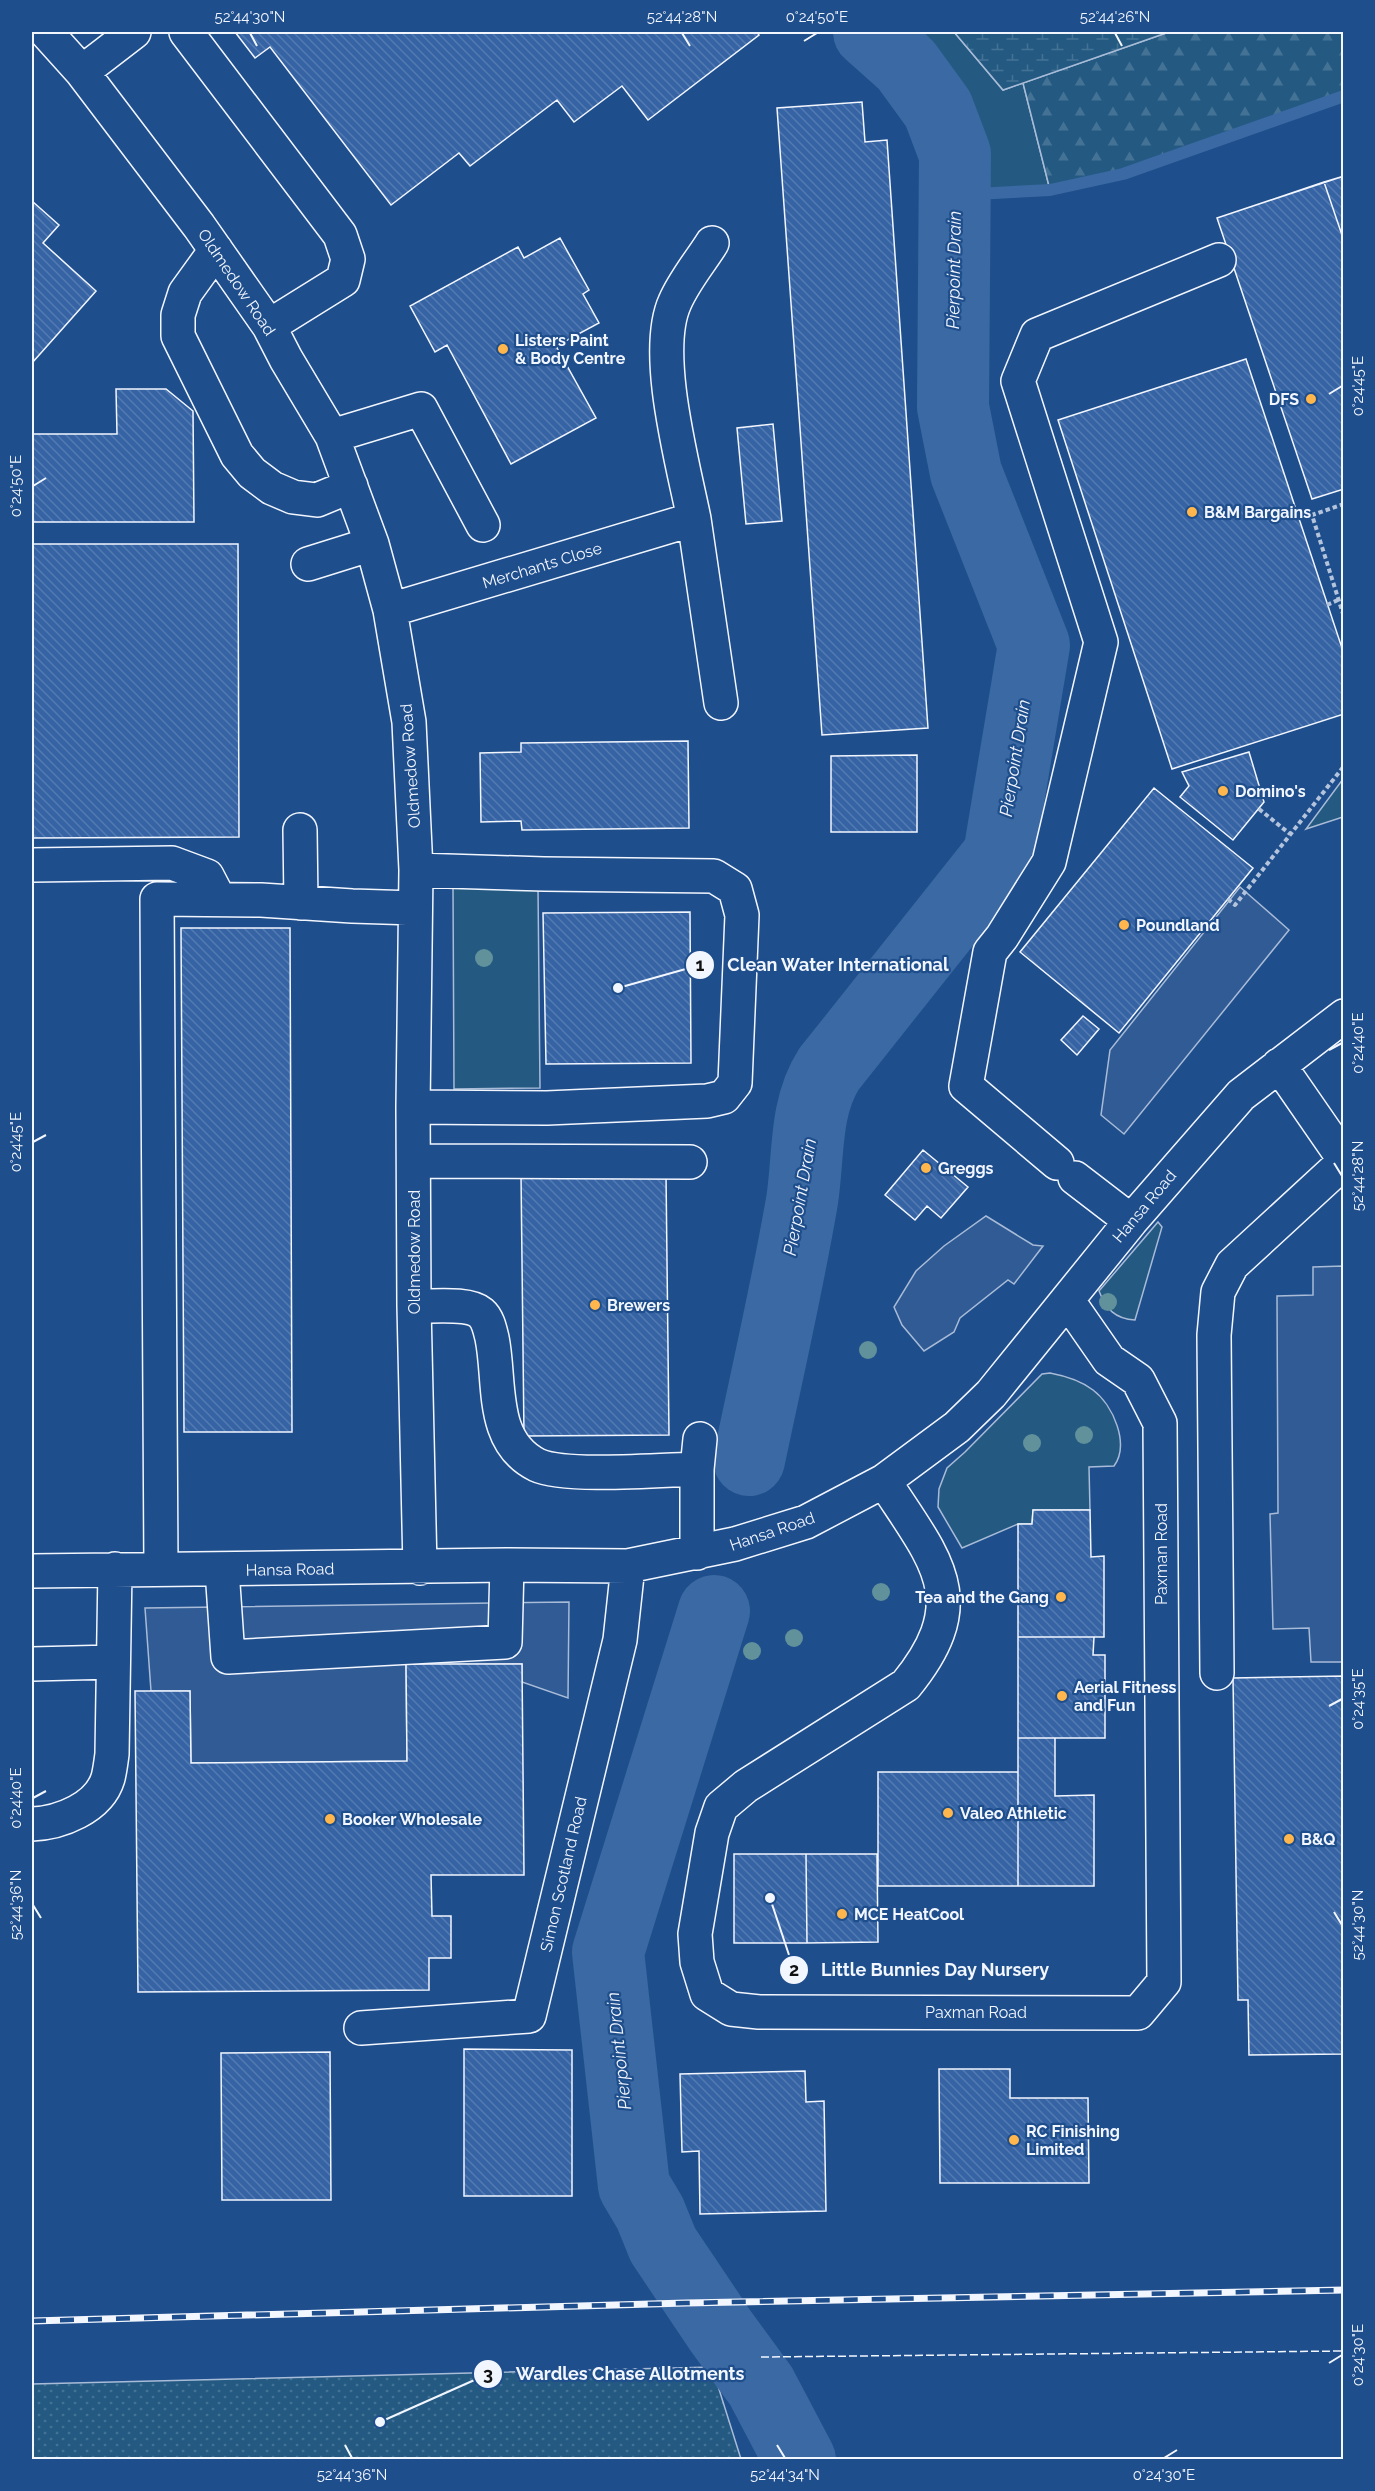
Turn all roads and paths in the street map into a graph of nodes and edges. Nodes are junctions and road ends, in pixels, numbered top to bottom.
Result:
1 (46, 32) edge
2 (134, 32) edge
3 (186, 32) edge
4 (82, 72) junction
5 (712, 243) dead end
6 (216, 250) junction
7 (1219, 260) dead end
8 (269, 326) junction
9 (332, 436) junction
10 (351, 486) junction
11 (1344, 504) edge
12 (694, 519) junction
13 (483, 525) dead end
14 (372, 544) junction
15 (308, 564) dead end
16 (1338, 600) junction
17 (1328, 604) dead end
18 (390, 610) junction
19 (1344, 617) edge
20 (721, 703) dead end
21 (1344, 766) edge
22 (1258, 809) dead end
23 (300, 830) dead end
24 (1290, 834) junction
25 (32, 865) edge
26 (416, 870) junction
27 (219, 899) junction
28 (1228, 899) dead end
29 (301, 903) junction
30 (415, 908) junction
31 (1344, 1016) edge
32 (1279, 1065) junction
33 (413, 1107) junction
34 (415, 1161) junction
35 (1344, 1161) edge
36 (690, 1162) dead end
37 (1131, 1221) junction
38 (1068, 1301) junction
39 (414, 1306) junction
40 (884, 1481) junction
41 (697, 1553) junction
42 (507, 1565) junction
43 (628, 1566) junction
44 (420, 1568) junction
45 (115, 1569) junction
46 (161, 1569) junction
47 (222, 1570) junction
48 (32, 1571) edge
49 (113, 1662) junction
50 (32, 1664) edge
51 (1217, 1673) dead end
52 (32, 1824) edge
53 (361, 2028) dead end

1 - 4 street, Oldmedow Road
2 - 4 street
3 - 8 street
4 - 6 street, Oldmedow Road
5 - 12 street
6 - 8 street, Oldmedow Road
6 - 10 street
7 - 37 street
8 - 9 street, Oldmedow Road
9 - 10 street, Oldmedow Road
9 - 13 street
10 - 14 street, Oldmedow Road
11 - 16 path
12 - 18 street, Merchants Close
12 - 20 street
14 - 15 street
14 - 18 street, Oldmedow Road
16 - 17 path
16 - 19 path
18 - 26 street, Oldmedow Road
21 - 24 path
22 - 24 path
23 - 29 street
24 - 28 path
25 - 27 street
26 - 30 street, Oldmedow Road
26 - 33 street
27 - 29 street
27 - 46 street
29 - 30 street
30 - 33 street, Oldmedow Road
31 - 32 street, Hansa Road
32 - 35 street
32 - 37 street, Hansa Road
33 - 34 street, Oldmedow Road
34 - 36 street
34 - 39 street, Oldmedow Road
35 - 51 street
37 - 38 street, Hansa Road
38 - 40 street, Hansa Road
38 - 40 street, Paxman Road
39 - 41 street
39 - 44 street, Oldmedow Road
40 - 41 street, Hansa Road
41 - 43 street, Hansa Road
42 - 43 street, Hansa Road
42 - 44 street, Hansa Road
42 - 47 street
43 - 53 street, Simon Scotland Road
44 - 47 street, Hansa Road
45 - 46 street, Hansa Road
45 - 48 street, Hansa Road
45 - 49 street
46 - 47 street, Hansa Road
49 - 50 street
49 - 52 street

